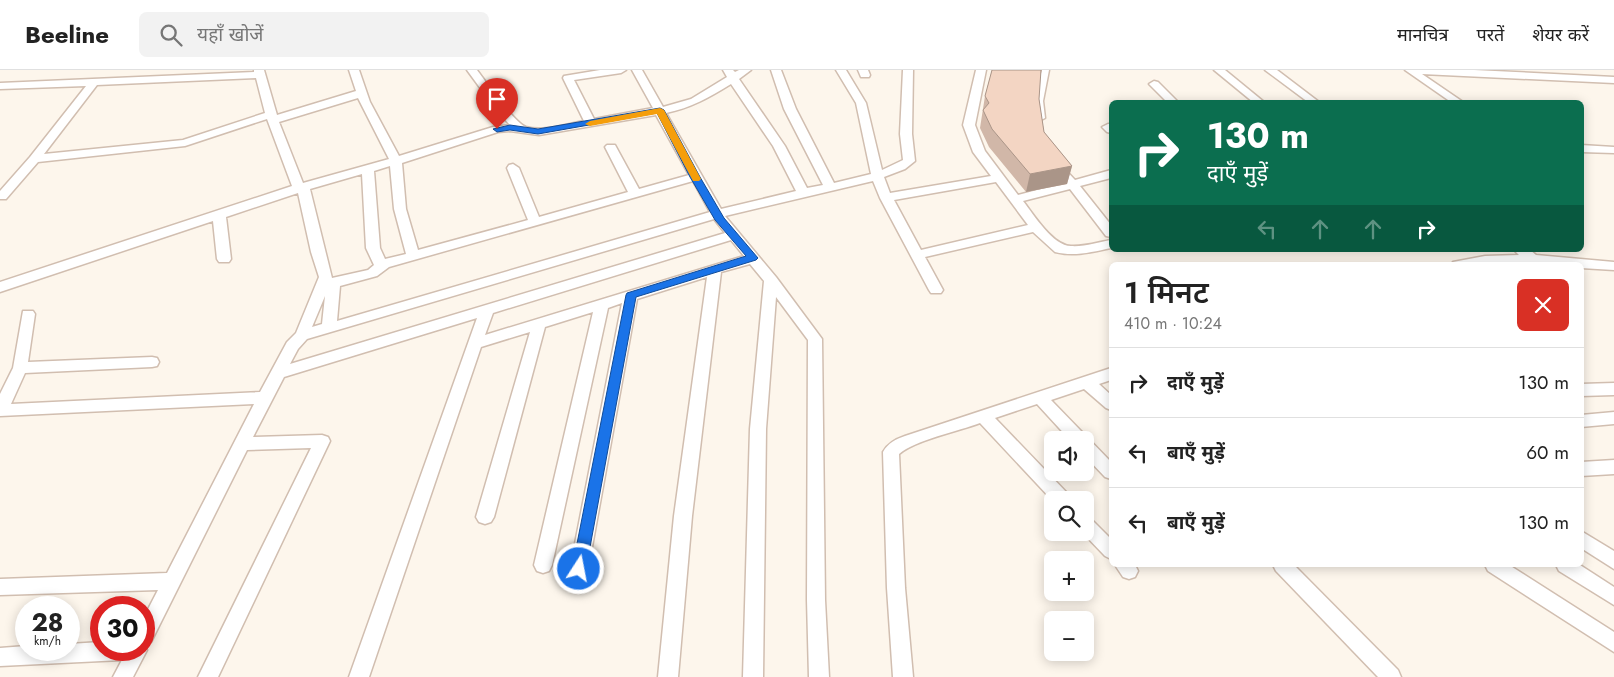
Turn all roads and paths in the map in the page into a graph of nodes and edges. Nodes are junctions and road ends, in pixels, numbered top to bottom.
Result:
1 (354, 70) edge
2 (472, 70) edge
3 (621, 70) edge
4 (637, 70) edge
5 (746, 70) edge
6 (776, 70) edge
7 (840, 70) edge
8 (908, 70) edge
9 (981, 70) edge
10 (1044, 70) edge
11 (1219, 70) edge
12 (1270, 70) edge
13 (1410, 70) edge
14 (259, 72) edge
15 (731, 73) edge
16 (219, 74) edge
17 (1614, 80) edge
18 (94, 82) junction
19 (1154, 84) dead end
20 (0, 86) edge
21 (362, 93) junction
22 (1171, 100) edge
23 (1256, 100) edge
24 (1311, 100) edge
25 (1455, 100) edge
26 (660, 110) junction
27 (273, 117) junction
28 (591, 123) junction
29 (520, 129) junction
30 (1040, 133) edge
31 (611, 146) dead end
32 (1584, 148) edge
33 (1614, 150) edge
34 (34, 159) junction
35 (1050, 160) edge
36 (396, 161) junction
37 (513, 168) dead end
38 (368, 169) junction
39 (877, 175) junction
40 (1109, 176) edge
41 (695, 177) junction
42 (999, 178) junction
43 (1073, 185) junction
44 (829, 186) junction
45 (301, 188) junction
46 (803, 192) junction
47 (635, 194) junction
48 (2, 196) dead end
49 (886, 198) junction
50 (1016, 199) junction
51 (717, 213) junction
52 (219, 215) junction
53 (535, 222) junction
54 (1036, 227) junction
55 (1109, 230) edge
56 (733, 235) junction
57 (1109, 244) edge
58 (1524, 252) edge
59 (917, 255) junction
60 (413, 256) junction
61 (753, 258) junction
62 (224, 259) dead end
63 (1533, 259) junction
64 (1474, 262) edge
65 (1568, 262) edge
66 (1584, 263) edge
67 (384, 264) junction
68 (1614, 266) edge
69 (715, 269) junction
70 (771, 280) junction
71 (328, 284) junction
72 (0, 287) edge
73 (936, 290) dead end
74 (631, 295) junction
75 (602, 304) junction
76 (487, 310) junction
77 (28, 314) dead end
78 (539, 324) junction
79 (329, 328) junction
80 (302, 335) junction
81 (477, 343) junction
82 (152, 362) dead end
83 (20, 368) junction
84 (278, 373) junction
85 (1109, 375) edge
86 (1088, 382) junction
87 (1614, 389) edge
88 (1584, 390) edge
89 (265, 398) junction
90 (1041, 399) junction
91 (1109, 402) edge
92 (0, 410) edge
93 (983, 416) junction
94 (1614, 418) edge
95 (1584, 421) edge
96 (1071, 431) edge
97 (242, 444) junction
98 (1094, 454) edge
99 (1614, 467) edge
100 (1584, 468) edge
101 (1109, 470) edge
102 (1054, 491) edge
103 (485, 518) dead end
104 (1094, 533) edge
105 (1584, 540) edge
106 (1109, 549) edge
107 (1614, 561) edge
108 (543, 565) dead end
109 (1284, 567) edge
110 (1497, 567) edge
111 (1568, 567) edge
112 (579, 569) dead end
113 (172, 581) junction
114 (0, 587) edge
115 (1614, 597) edge
116 (155, 614) edge
117 (1614, 643) edge
118 (90, 652) edge
119 (0, 657) edge
120 (131, 661) edge
121 (123, 677) edge
122 (208, 677) edge
123 (359, 677) edge
124 (668, 677) edge
125 (753, 677) edge
126 (819, 677) edge
127 (903, 677) edge
128 (1391, 677) edge

1 - 21 street
2 - 29 street
3 - 28 street
4 - 26 street
5 - 15 street
6 - 44 street
7 - 39 street
8 - 39 street
9 - 42 street
10 - 30 street
11 - 23 street
12 - 24 street
13 - 17 street
13 - 25 street
14 - 16 street
14 - 27 street
15 - 26 street
15 - 46 street
16 - 18 street
18 - 20 street
18 - 34 street
19 - 22 street
21 - 27 street
21 - 36 street
26 - 28 street
26 - 41 street
27 - 34 street
27 - 45 street
28 - 29 street
29 - 36 street
31 - 47 street
32 - 33 street
34 - 48 street
35 - 43 street
36 - 38 street
36 - 60 street
37 - 53 street
38 - 45 street
38 - 67 street
39 - 44 street
39 - 49 street
40 - 43 street
41 - 47 street
41 - 51 street
42 - 49 street
42 - 50 street
43 - 50 street
43 - 55 street
44 - 46 street
45 - 52 street
45 - 71 street
46 - 51 street
47 - 53 street
49 - 59 street
50 - 54 street
51 - 56 street
51 - 79 street
52 - 62 street
52 - 72 street
53 - 60 street
54 - 57 street
54 - 59 street
56 - 61 street
56 - 76 street
58 - 63 street
59 - 73 street
60 - 67 street
61 - 69 street
61 - 70 street
63 - 64 street
63 - 65 street
66 - 68 street
67 - 71 street
69 - 74 street
69 - 124 street
70 - 125 street
70 - 126 street
71 - 79 street
71 - 80 street
74 - 75 street
74 - 112 street
75 - 78 street
75 - 108 street
76 - 81 street
76 - 84 street
77 - 83 street
78 - 81 street
78 - 103 street
79 - 80 street
80 - 84 street
81 - 123 street
82 - 83 street
83 - 92 street
84 - 89 street
85 - 86 street
86 - 90 street
86 - 91 street
87 - 88 street
89 - 92 street
89 - 97 street
90 - 93 street
90 - 96 street
93 - 102 street
93 - 127 street
94 - 95 street
97 - 113 street
97 - 122 street
98 - 101 street
99 - 100 street
104 - 106 street
105 - 107 street
109 - 128 street
110 - 117 street
111 - 115 street
113 - 114 street
113 - 116 street
118 - 119 street
120 - 121 street

